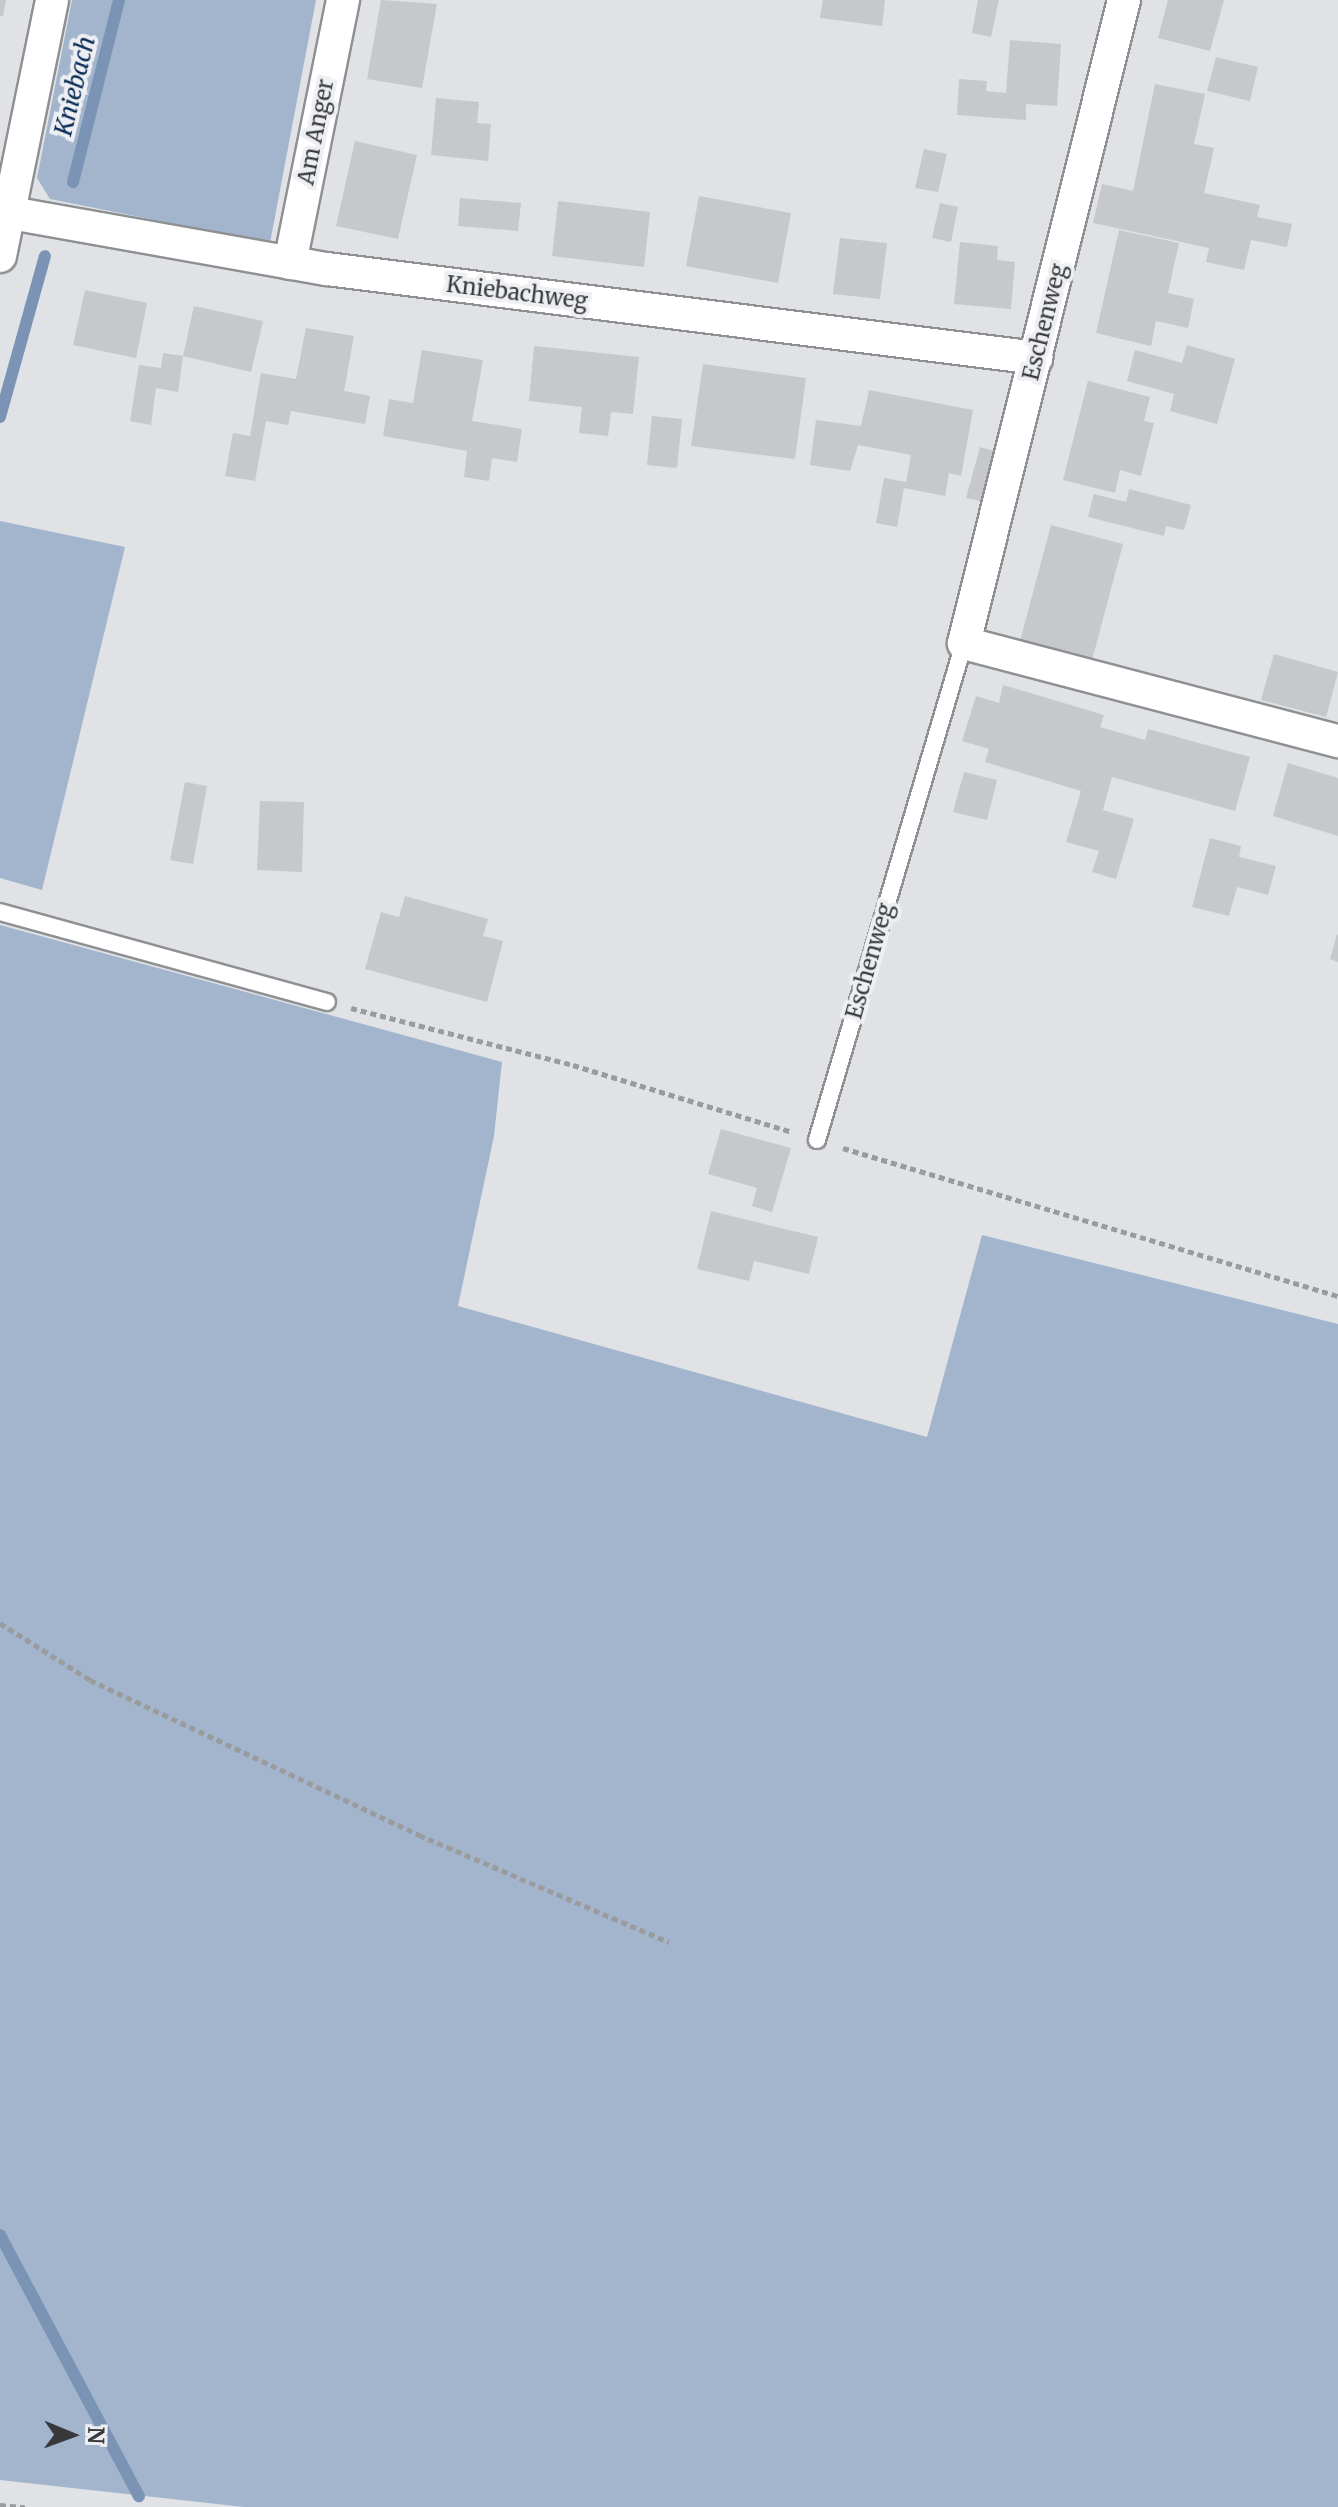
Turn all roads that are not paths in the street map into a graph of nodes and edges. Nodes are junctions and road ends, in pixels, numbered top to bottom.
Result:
1 (52, 0) edge
2 (343, 0) edge
3 (1124, 0) edge
4 (4, 212) edge
5 (0, 256) edge
6 (290, 263) junction
7 (1036, 358) junction
8 (964, 643) junction
9 (1338, 741) edge
10 (0, 912) edge
11 (327, 1002) road end
12 (817, 1140) road end

1 - 4 street
2 - 6 street, Am Anger
3 - 7 street, Eschenweg
4 - 5 street
4 - 6 street, Kniebachweg
6 - 7 street, Kniebachweg
7 - 8 street, Eschenweg
8 - 9 street
8 - 12 lane, Eschenweg
10 - 11 lane

